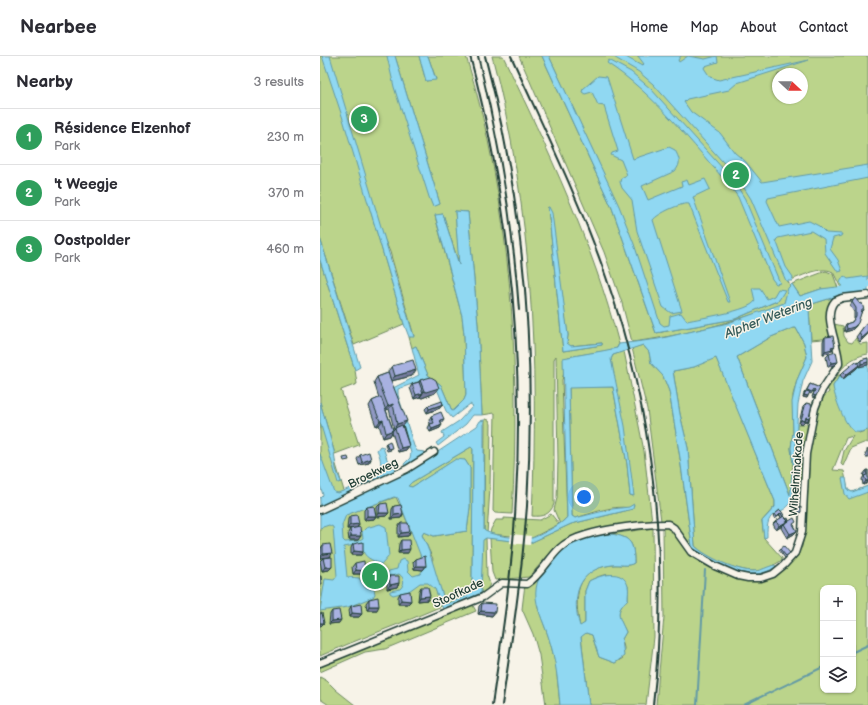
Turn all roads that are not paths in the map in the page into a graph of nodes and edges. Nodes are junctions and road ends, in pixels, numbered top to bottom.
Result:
1 (868, 295) edge
2 (434, 452) dead end
3 (320, 510) edge
4 (696, 555) joint
5 (320, 663) edge

1 - 4 street, Wilhelminakade
2 - 3 street, Broekweg
4 - 5 street, Stoofkade

